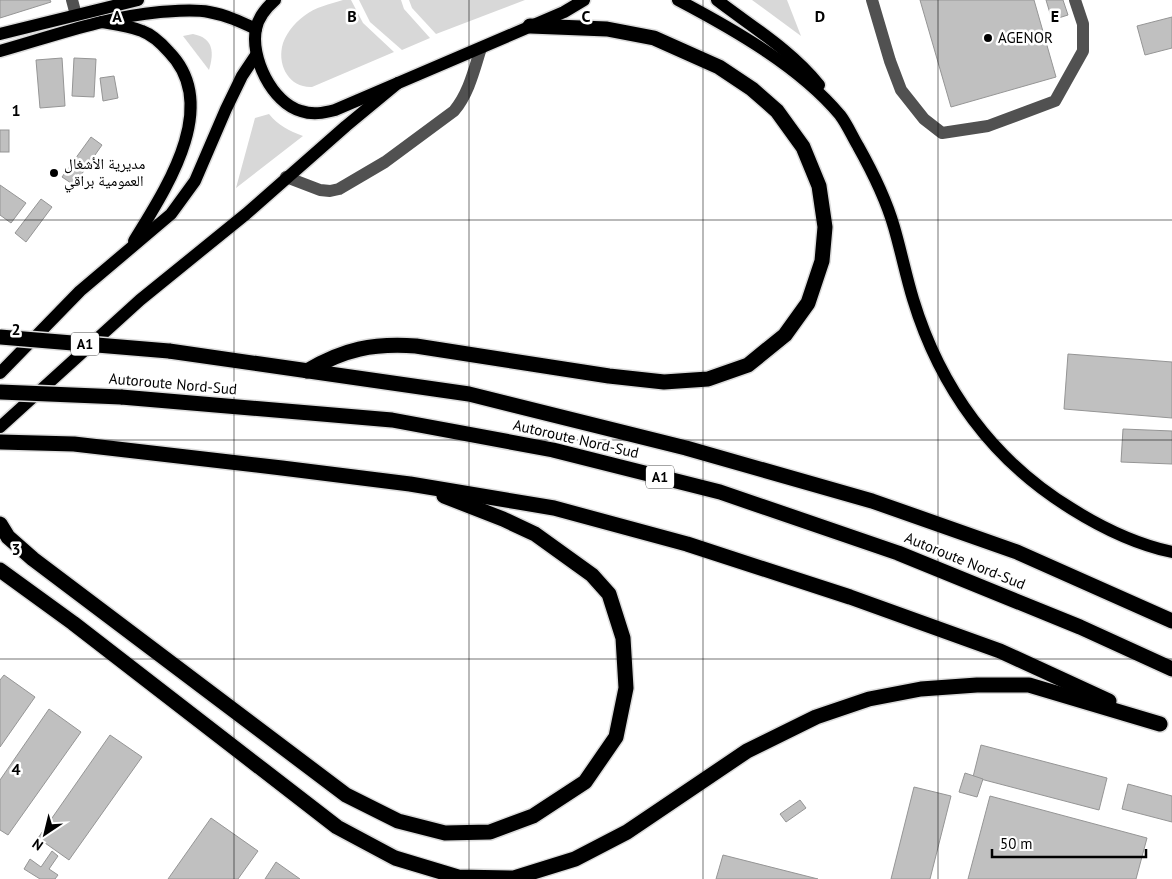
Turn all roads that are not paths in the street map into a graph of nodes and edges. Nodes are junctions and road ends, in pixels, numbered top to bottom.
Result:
1 (72, 0) edge
2 (138, 0) edge
3 (275, 0) edge
4 (584, 0) edge
5 (678, 0) edge
6 (717, 0) edge
7 (872, 0) edge
8 (1075, 0) edge
9 (76, 15) junction
10 (102, 22) junction
11 (530, 26) junction
12 (256, 29) junction
13 (0, 34) edge
14 (481, 48) junction
15 (0, 51) edge
16 (256, 55) junction
17 (398, 83) junction
18 (841, 116) junction
19 (286, 177) junction
20 (128, 251) junction
21 (0, 337) edge
22 (307, 371) junction
23 (0, 373) edge
24 (0, 392) edge
25 (0, 427) edge
26 (0, 442) edge
27 (410, 484) junction
28 (0, 524) edge
29 (1172, 552) edge
30 (0, 570) edge
31 (1172, 621) edge
32 (1172, 669) edge
33 (1166, 727) edge

1 - 9 street
2 - 9 main road
3 - 12 main road
4 - 11 main road
5 - 18 main road
6 - 18 main road
7 - 8 street
9 - 13 main road
10 - 12 main road
10 - 15 main road
10 - 20 main road
11 - 14 main road
11 - 22 highway
12 - 16 main road
14 - 17 main road
14 - 19 street
16 - 17 main road
16 - 20 main road
17 - 19 main road
18 - 29 main road
19 - 25 main road
20 - 23 main road
21 - 22 highway, Autoroute Nord-Sud / A1, bridge
22 - 31 highway, Autoroute Nord-Sud / A1
24 - 32 highway, Autoroute Nord-Sud / A1, bridge
26 - 27 highway
27 - 28 highway
27 - 33 highway
30 - 33 highway

